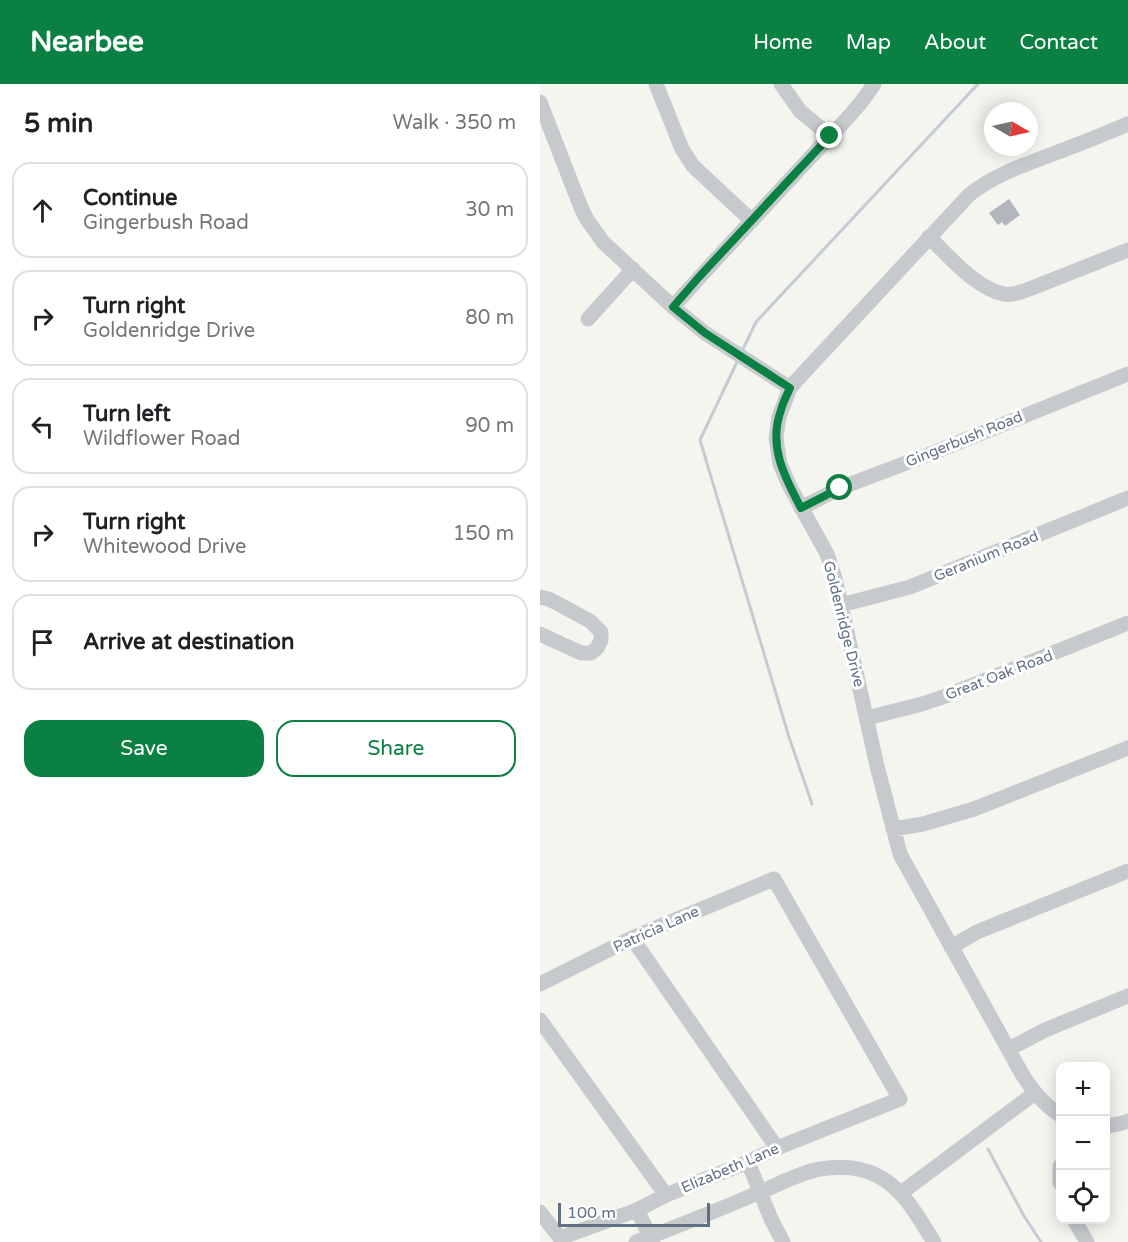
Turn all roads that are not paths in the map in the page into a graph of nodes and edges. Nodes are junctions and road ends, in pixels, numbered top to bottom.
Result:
1 (656, 84) edge
2 (781, 84) edge
3 (874, 84) edge
4 (540, 102) edge
5 (1128, 124) edge
6 (830, 136) junction
7 (752, 221) junction
8 (929, 237) junction
9 (1128, 250) edge
10 (633, 269) junction
11 (673, 307) junction
12 (588, 319) dead end
13 (1128, 375) edge
14 (790, 388) junction
15 (1128, 498) edge
16 (801, 508) junction
17 (540, 597) edge
18 (841, 605) junction
19 (1128, 623) edge
20 (540, 634) edge
21 (867, 718) junction
22 (1128, 748) edge
23 (893, 829) junction
24 (1128, 871) edge
25 (632, 938) junction
26 (951, 946) junction
27 (540, 984) edge
28 (1128, 996) edge
29 (540, 1020) edge
30 (1009, 1049) junction
31 (1035, 1093) junction
32 (900, 1099) joint
33 (1056, 1112) edge
34 (1128, 1121) edge
35 (1110, 1125) edge
36 (777, 1148) junction
37 (748, 1162) junction
38 (760, 1193) junction
39 (901, 1193) junction
40 (666, 1195) junction
41 (637, 1210) junction
42 (540, 1212) edge
43 (1076, 1224) edge
44 (652, 1239) edge
45 (636, 1242) edge
46 (783, 1242) edge
47 (934, 1242) edge
48 (1087, 1242) edge

1 - 7 street
2 - 6 street
3 - 6 street
4 - 10 street
5 - 8 street, Goldenridge Drive
6 - 7 street
7 - 11 street
8 - 9 street
8 - 14 street, Goldenridge Drive
10 - 11 street
10 - 12 street
11 - 14 street
13 - 16 street, Gingerbush Road
14 - 16 street, Goldenridge Drive
15 - 18 street, Geranium Road
16 - 18 street, Goldenridge Drive
17 - 20 street
18 - 21 street, Goldenridge Drive
19 - 21 street, Great Oak Road
21 - 23 street, Goldenridge Drive
22 - 23 street
23 - 26 street, Goldenridge Drive
24 - 26 street
25 - 27 street, Patricia Lane
25 - 32 street, Patricia Lane
25 - 36 street
26 - 30 street, Goldenridge Drive
28 - 30 street
29 - 40 street
30 - 31 street, Goldenridge Drive
31 - 33 street, Goldenridge Drive
31 - 39 street
32 - 36 street, Elizabeth Lane
34 - 35 street
36 - 37 street, Elizabeth Lane
37 - 38 street
37 - 40 street, Elizabeth Lane
38 - 39 street
38 - 44 street
38 - 46 street
39 - 47 street
40 - 41 street, Elizabeth Lane
41 - 42 street, Elizabeth Lane
41 - 44 street
43 - 48 street
44 - 45 street

